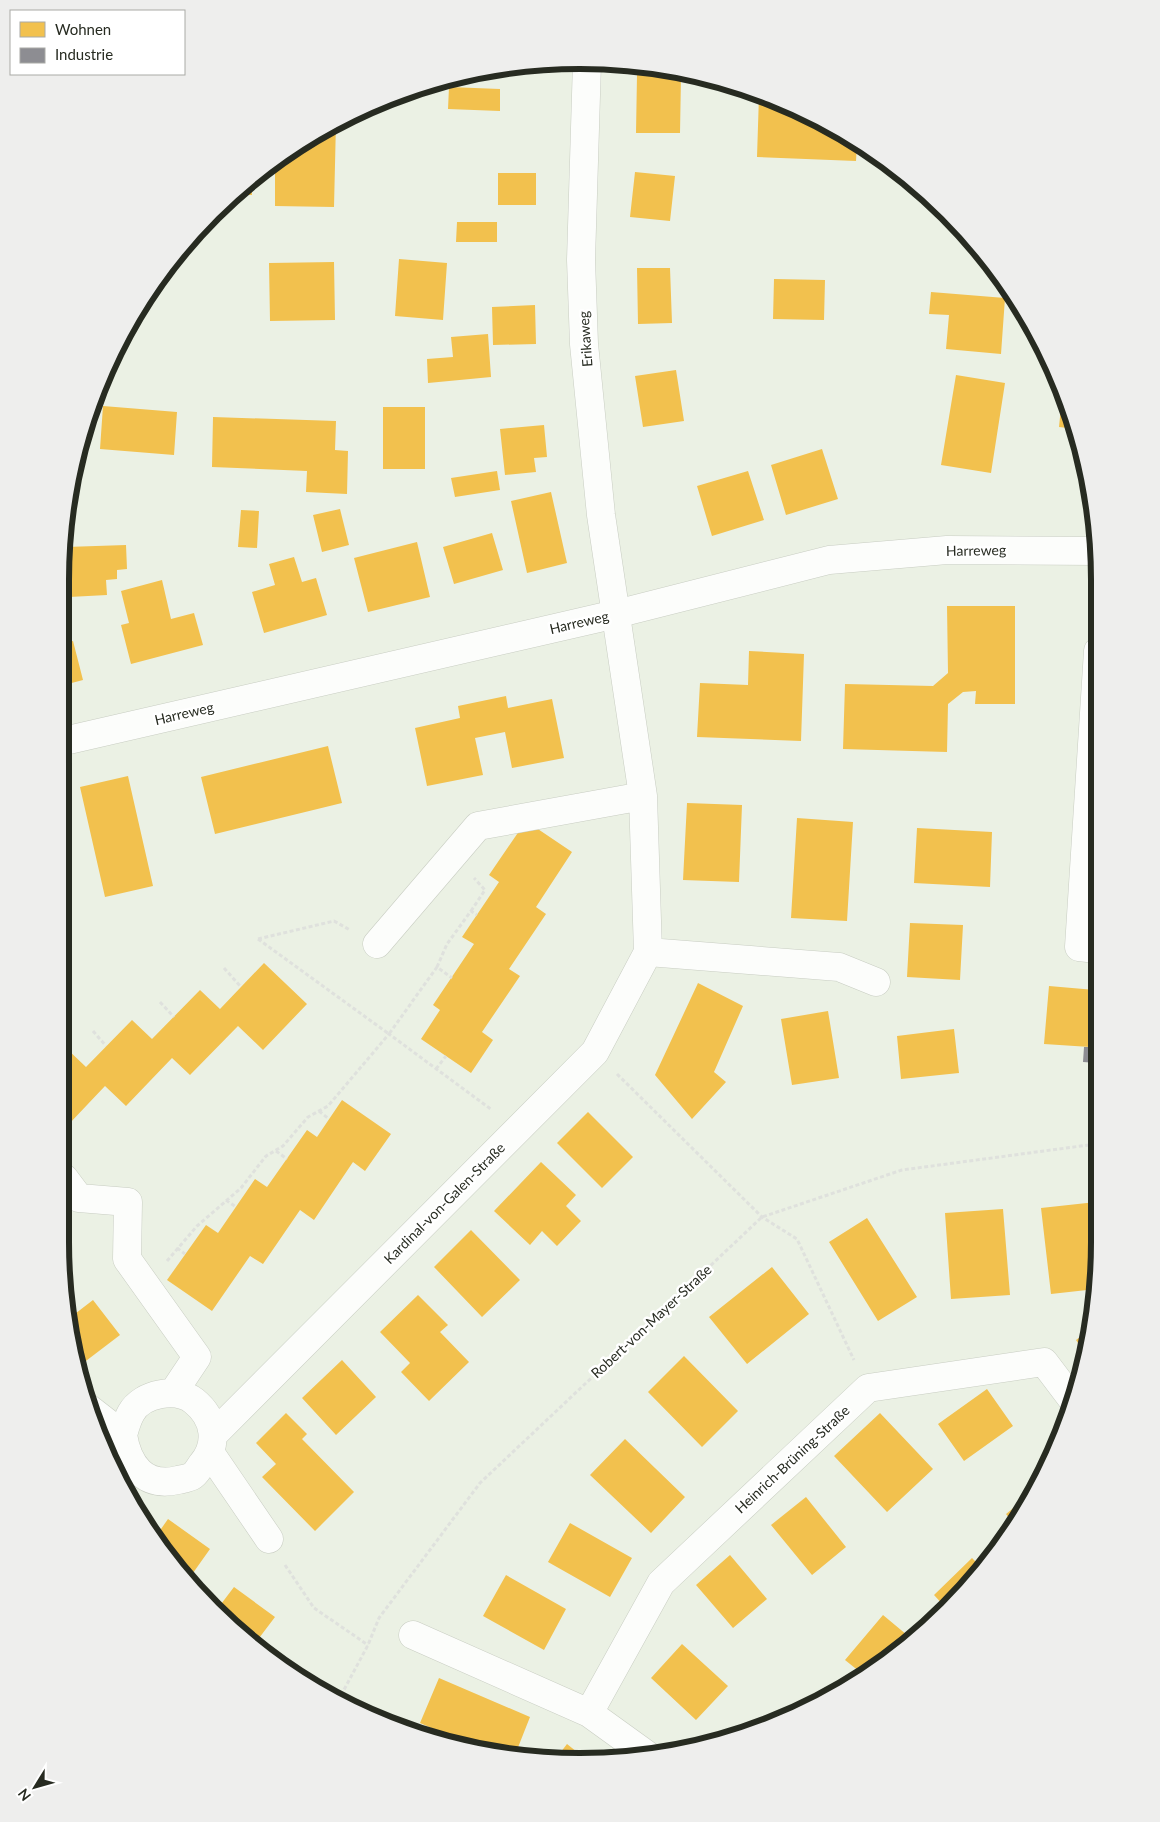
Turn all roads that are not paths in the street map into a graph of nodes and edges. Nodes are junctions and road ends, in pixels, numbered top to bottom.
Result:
1 (587, 69) edge
2 (1090, 551) edge
3 (616, 614) junction
4 (69, 740) edge
5 (1091, 760) edge
6 (643, 796) junction
7 (377, 944) road end
8 (1091, 948) edge
9 (648, 952) junction
10 (876, 982) dead end
11 (69, 1185) edge
12 (173, 1393) junction
13 (1068, 1394) edge
14 (100, 1417) edge
15 (123, 1435) junction
16 (212, 1445) junction
17 (269, 1539) road end
18 (413, 1635) dead end
19 (589, 1713) junction
20 (640, 1750) edge

1 - 3 street, Erikaweg
2 - 3 street, Harreweg
3 - 4 street, Harreweg
3 - 6 street, Kardinal-von-Galen-Straße
5 - 8 street
6 - 7 street
6 - 9 street, Kardinal-von-Galen-Straße
9 - 10 street
9 - 16 street, Kardinal-von-Galen-Straße
11 - 12 street
12 - 15 street
12 - 16 street
13 - 19 street, Heinrich-Brüning-Straße
14 - 15 street
15 - 16 street, Kardinal-von-Galen-Straße
16 - 17 street
18 - 19 street
19 - 20 street

